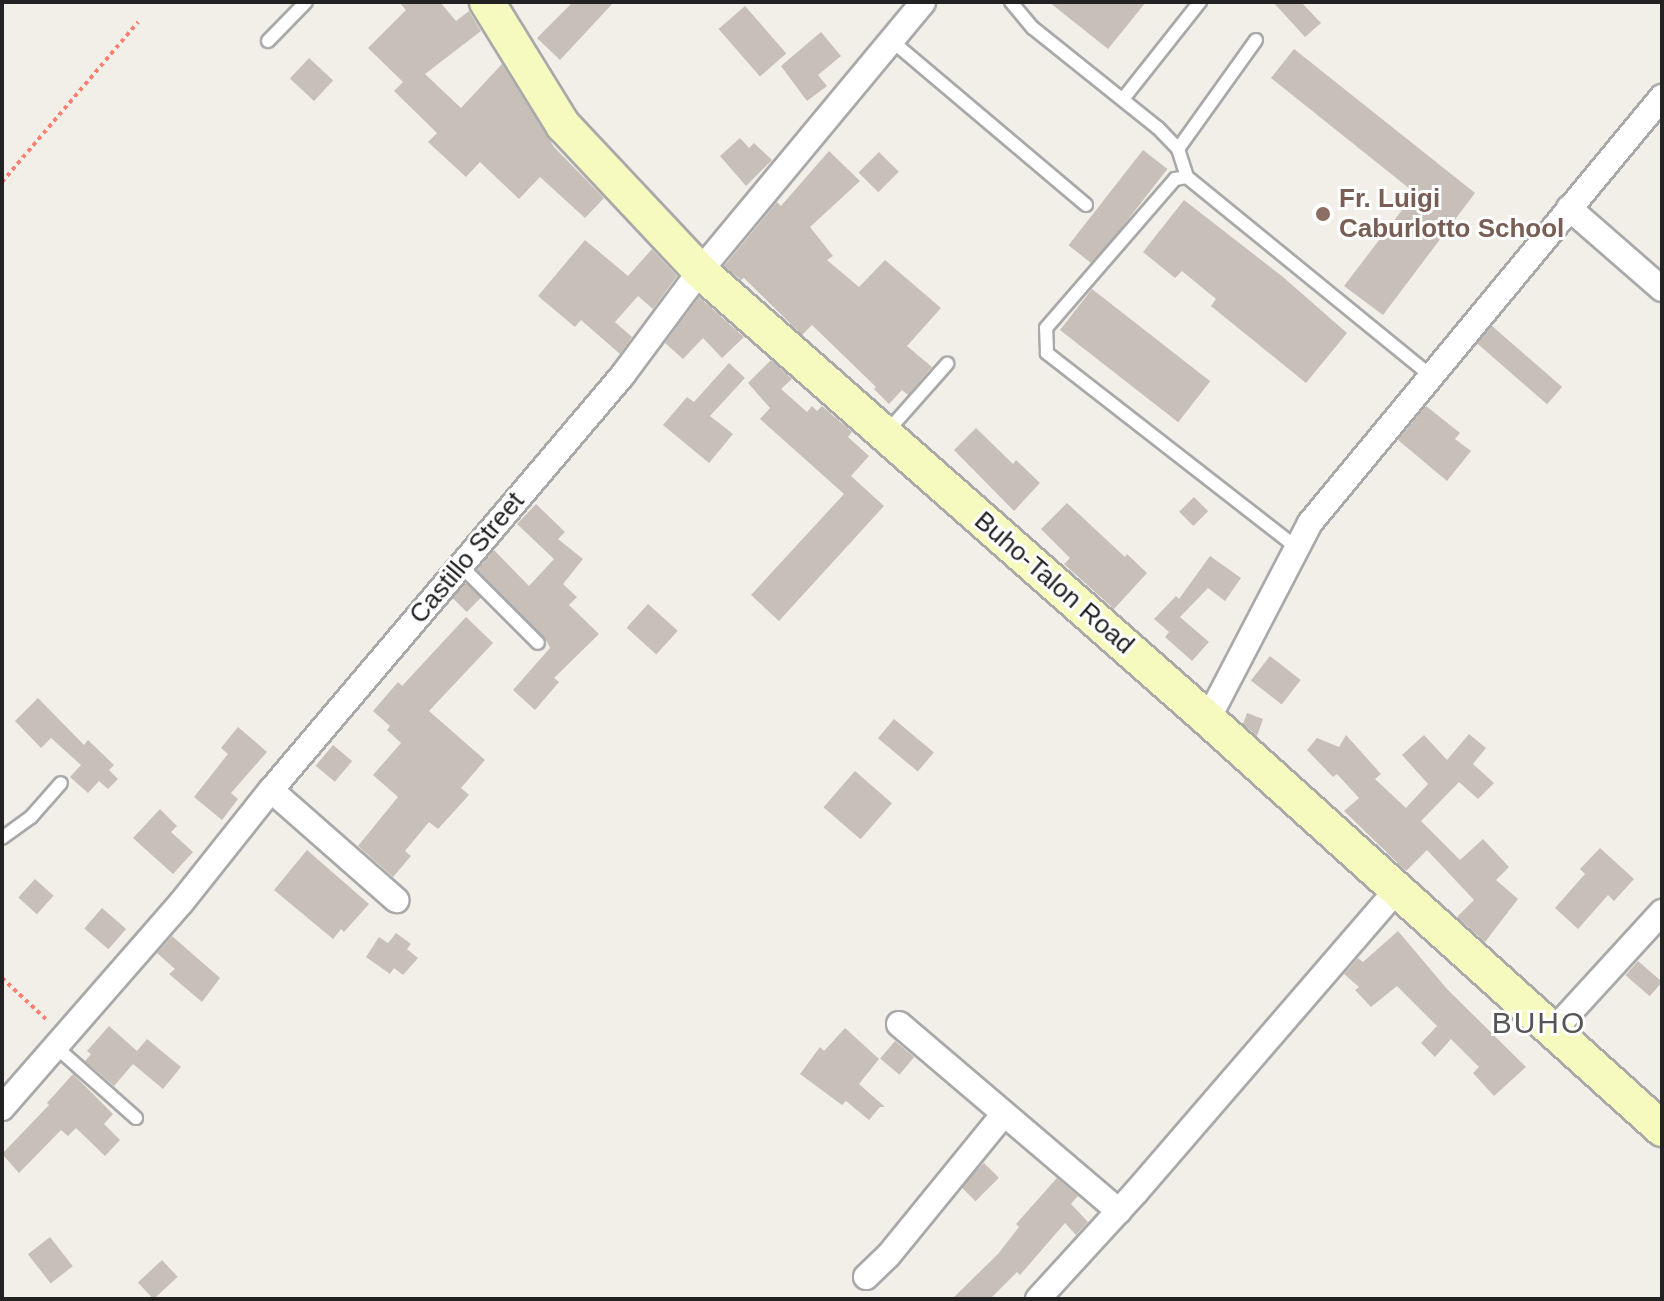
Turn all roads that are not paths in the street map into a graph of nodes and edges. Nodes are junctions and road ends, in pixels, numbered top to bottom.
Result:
1 (306, 2) edge
2 (487, 2) edge
3 (923, 2) edge
4 (1011, 2) edge
5 (1200, 2) edge
6 (1256, 40) dead end
7 (268, 41) dead end
8 (892, 41) junction
9 (1662, 97) edge
10 (1123, 99) junction
11 (1178, 149) junction
12 (1187, 177) junction
13 (1086, 205) dead end
14 (1569, 208) junction
15 (700, 271) junction
16 (1662, 289) edge
17 (947, 364) dead end
18 (1432, 377) junction
19 (885, 434) junction
20 (1296, 547) junction
21 (460, 565) junction
22 (538, 643) dead end
23 (1208, 719) junction
24 (61, 783) dead end
25 (271, 790) junction
26 (2, 838) edge
27 (1396, 891) junction
28 (396, 900) dead end
29 (1662, 912) edge
30 (899, 1024) dead end
31 (1552, 1032) junction
32 (60, 1042) junction
33 (2, 1108) edge
34 (1004, 1114) junction
35 (136, 1118) dead end
36 (1662, 1129) edge
37 (1119, 1211) junction
38 (866, 1277) dead end
39 (1038, 1299) edge

1 - 7 lane
2 - 15 street, Buho-Talon Road
3 - 8 street, Castillo Street
4 - 10 lane
5 - 10 lane
6 - 11 lane
8 - 13 lane
8 - 15 street, Castillo Street
9 - 14 street
10 - 11 lane
11 - 12 lane
12 - 18 lane
12 - 20 lane
14 - 16 street
14 - 18 street
15 - 19 street, Buho-Talon Road
15 - 21 street, Castillo Street
17 - 19 lane
18 - 20 street
19 - 23 street, Buho-Talon Road
20 - 23 street
21 - 22 lane
21 - 25 street, Castillo Street
23 - 27 street, Buho-Talon Road
24 - 26 lane
25 - 28 street
25 - 32 street, Castillo Street
27 - 31 street, Buho-Talon Road
27 - 37 street
29 - 31 street
30 - 34 street
31 - 36 street, Buho-Talon Road
32 - 33 street, Castillo Street
32 - 35 lane
34 - 37 street
34 - 38 street
37 - 39 street

